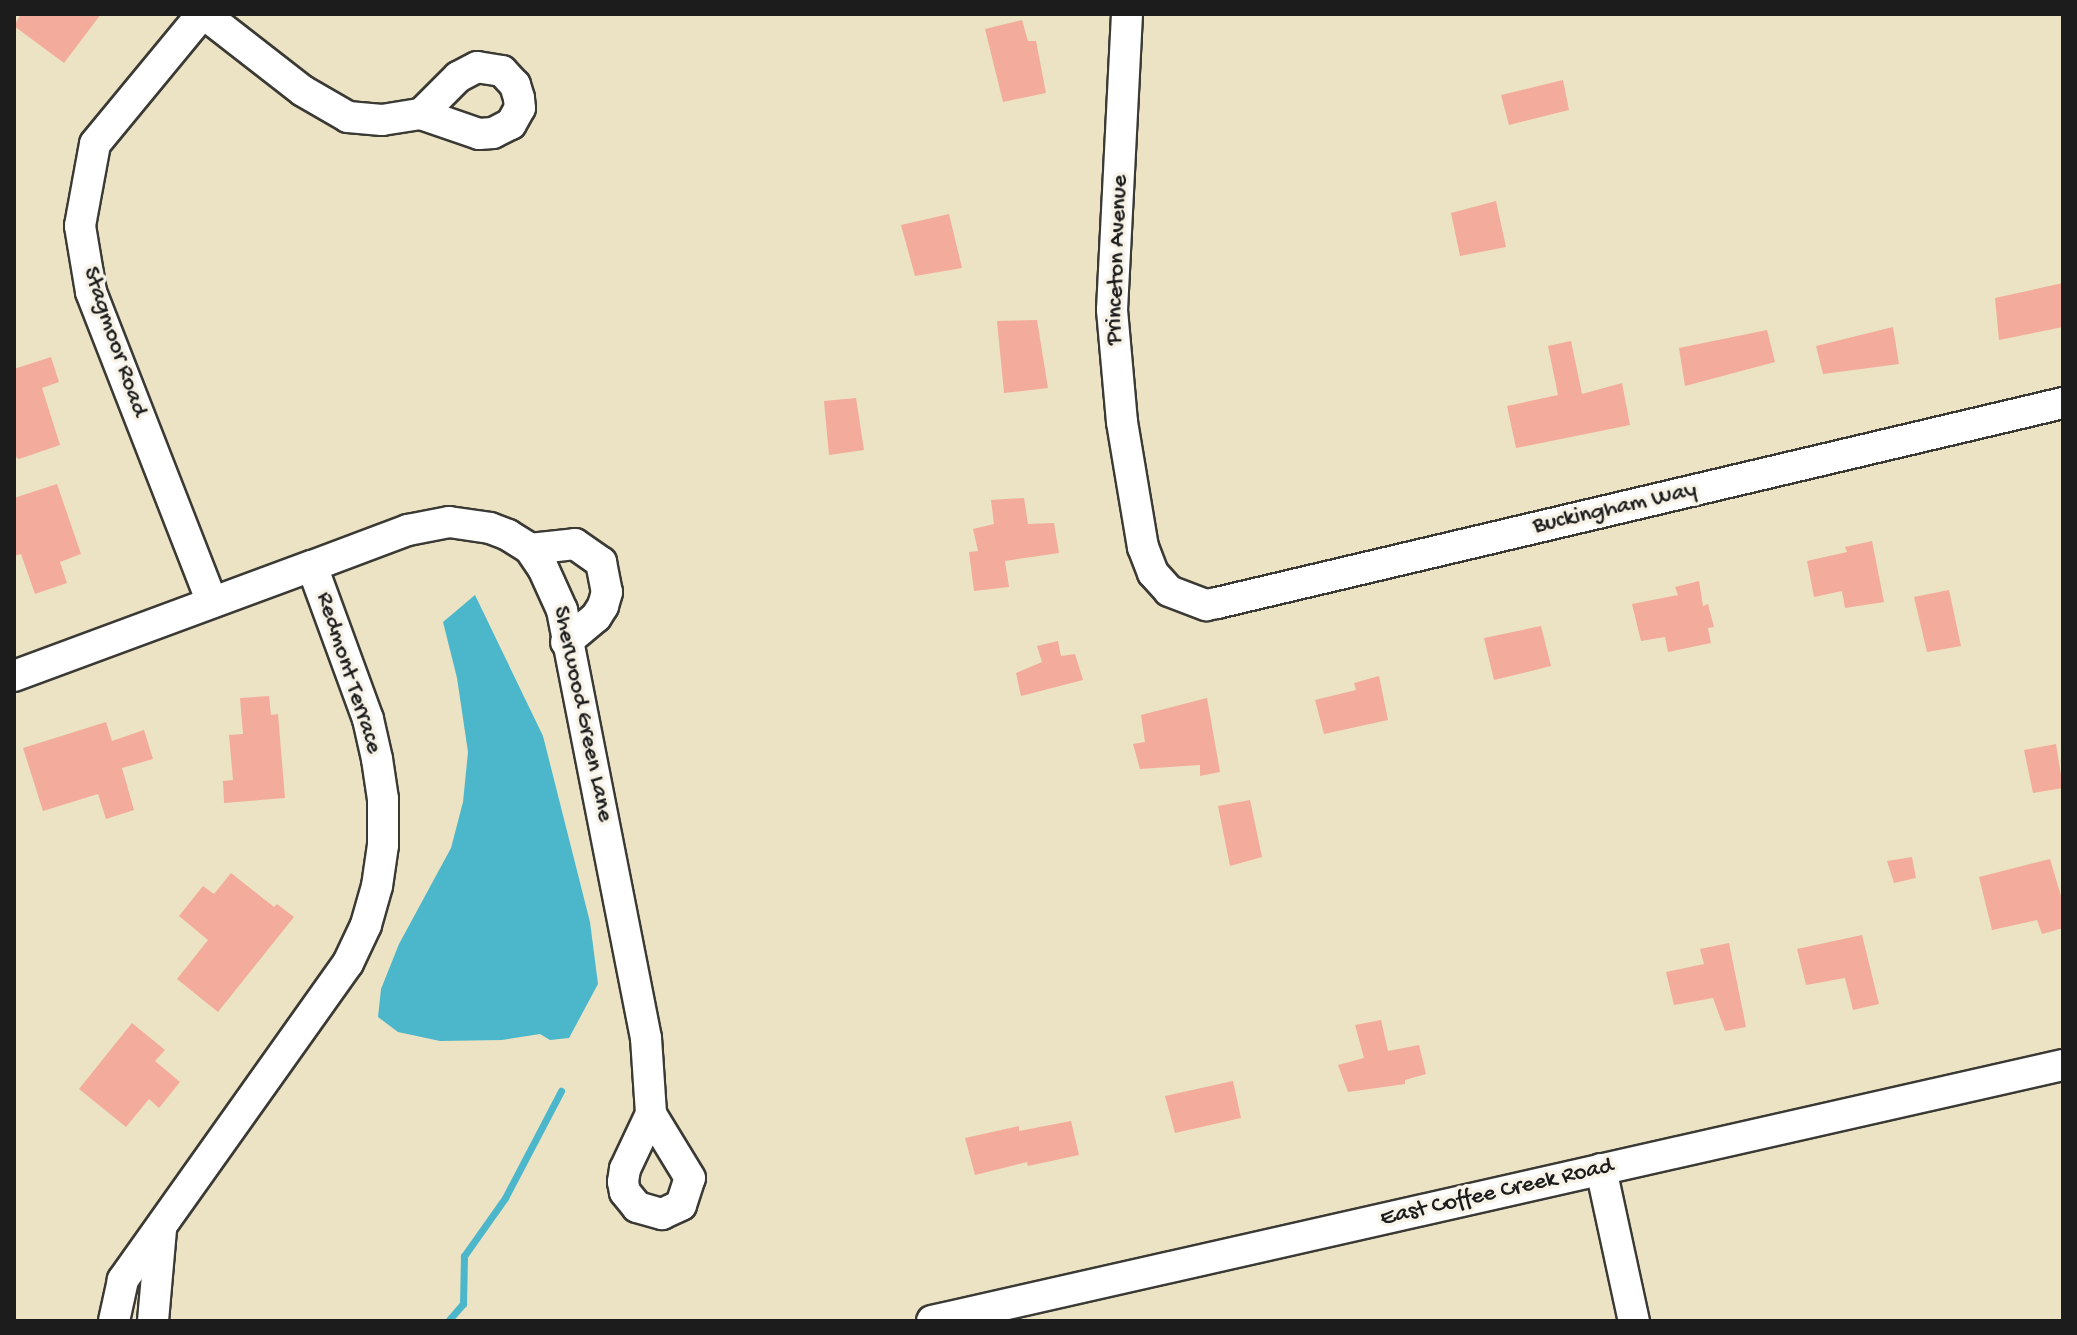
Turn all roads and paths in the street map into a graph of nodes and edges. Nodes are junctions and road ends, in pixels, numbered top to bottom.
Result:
1 (203, 14) edge
2 (1127, 14) edge
3 (421, 114) dead end
4 (2063, 403) edge
5 (530, 549) junction
6 (312, 566) junction
7 (1169, 591) joint
8 (212, 602) junction
9 (566, 642) junction
10 (14, 676) edge
11 (2063, 1065) edge
12 (651, 1114) dead end
13 (1601, 1169) junction
14 (162, 1224) junction
15 (114, 1321) edge
16 (153, 1321) edge
17 (932, 1321) edge
18 (1634, 1321) edge

1 - 3 street
1 - 8 street, Stagmoor Road
2 - 7 street, Princeton Avenue
4 - 7 street, Buckingham Way
5 - 6 street
5 - 9 street, Sherwood Green Lane
5 - 9 street
6 - 8 street, Redmont Terrace
6 - 14 street, Redmont Terrace
8 - 10 street, Redmont Terrace
9 - 12 street, Sherwood Green Lane
11 - 13 street, East Coffee Creek Road
13 - 17 street, East Coffee Creek Road
13 - 18 street
14 - 15 street, Redmont Terrace
14 - 16 street

